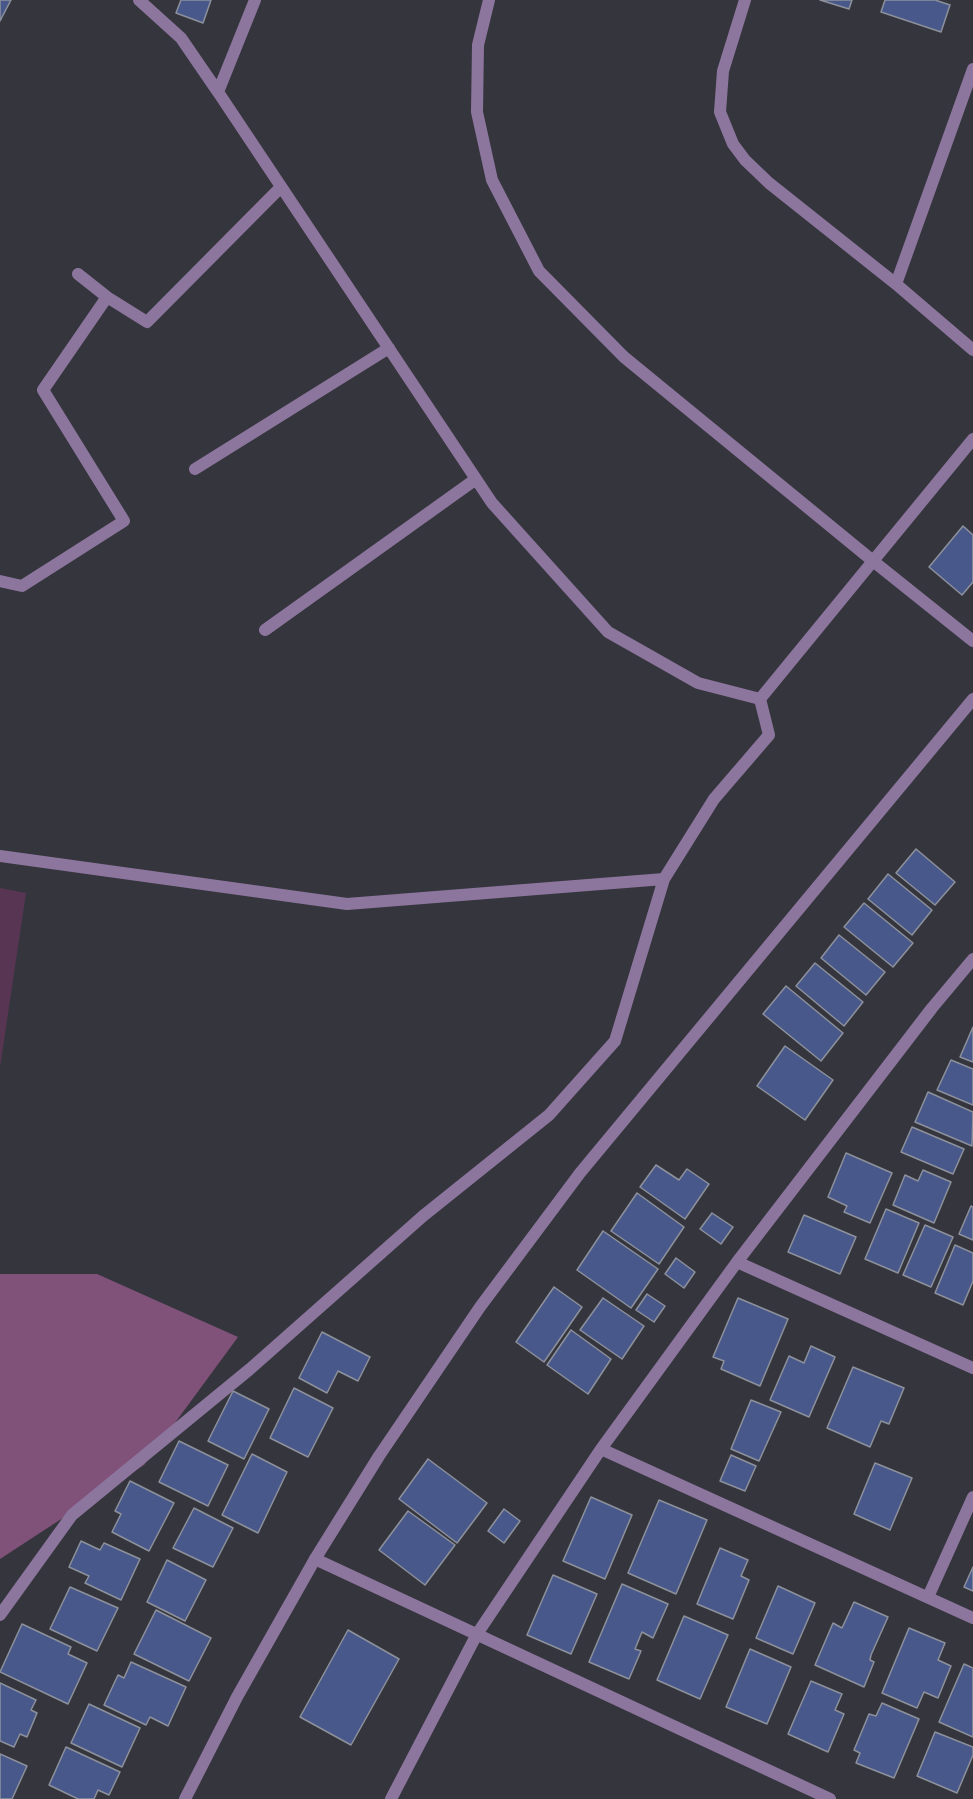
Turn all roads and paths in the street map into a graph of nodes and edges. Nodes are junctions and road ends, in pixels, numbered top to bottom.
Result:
1 (140, 0) edge
2 (255, 0) edge
3 (489, 0) edge
4 (745, 0) edge
5 (973, 69) edge
6 (218, 92) junction
7 (281, 187) junction
8 (78, 274) dead end
9 (896, 284) junction
10 (107, 297) junction
11 (389, 348) junction
12 (973, 350) edge
13 (973, 439) edge
14 (195, 469) dead end
15 (476, 479) junction
16 (873, 561) junction
17 (0, 581) edge
18 (265, 630) dead end
19 (973, 641) edge
20 (760, 699) junction
21 (973, 699) edge
22 (0, 856) edge
23 (664, 879) junction
24 (973, 959) edge
25 (737, 1262) junction
26 (973, 1368) edge
27 (601, 1449) junction
28 (973, 1497) edge
29 (315, 1559) junction
30 (928, 1597) junction
31 (0, 1615) edge
32 (973, 1618) edge
33 (477, 1634) junction
34 (185, 1799) edge
35 (391, 1799) edge
36 (830, 1799) edge

1 - 6 street
2 - 6 street
3 - 16 street
4 - 9 street
5 - 9 street
6 - 7 street
7 - 10 street
7 - 11 street
8 - 10 street
9 - 12 street
10 - 17 street
11 - 14 street
11 - 15 street
13 - 16 street
15 - 18 street
15 - 20 street
16 - 19 street
16 - 20 street
20 - 23 street
21 - 29 street
22 - 23 street
23 - 31 street
24 - 25 street
25 - 26 street
25 - 27 street
27 - 30 street
27 - 33 street
28 - 30 street
29 - 33 street
29 - 34 street
30 - 32 street
33 - 35 street
33 - 36 street

